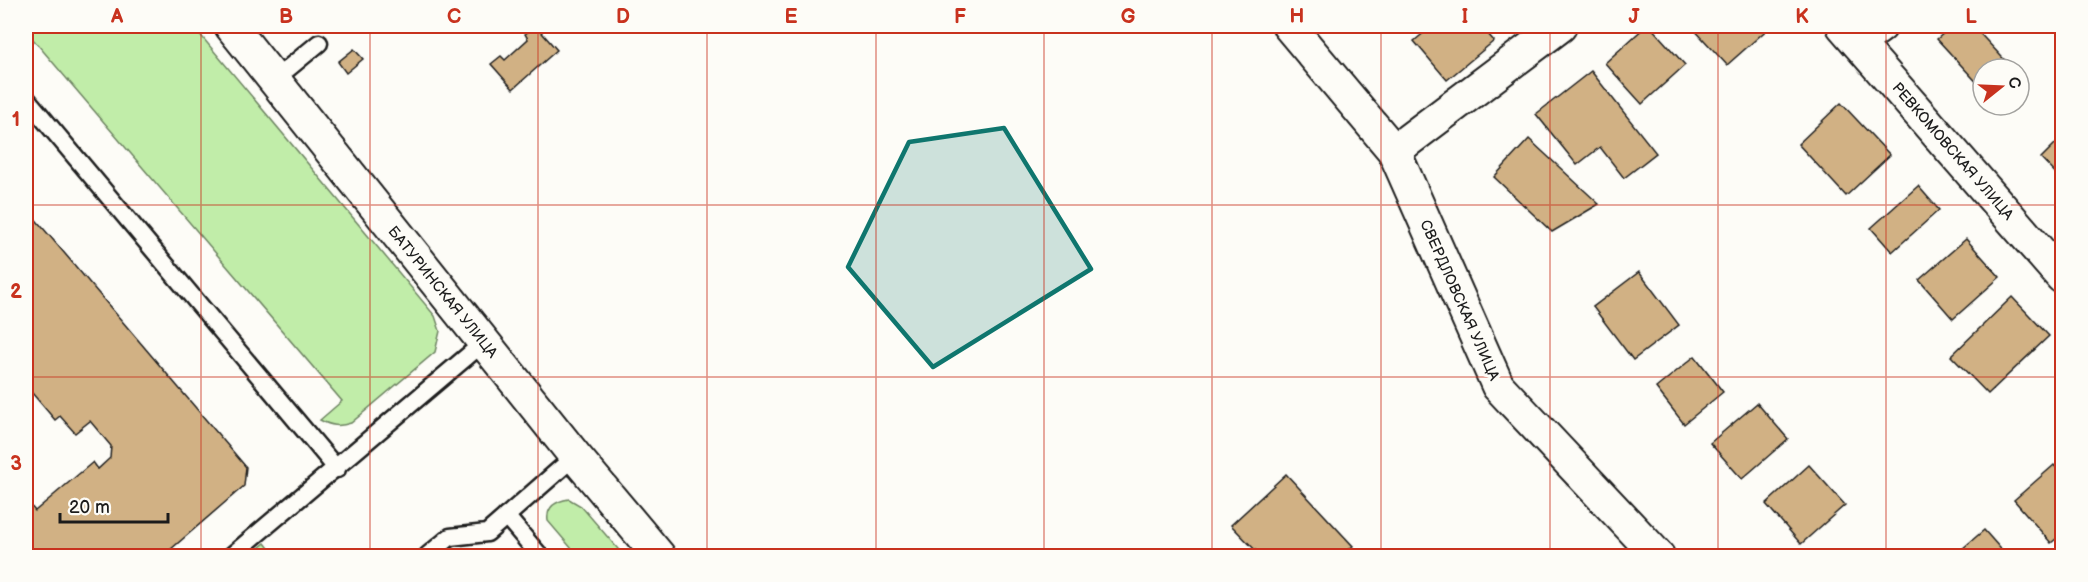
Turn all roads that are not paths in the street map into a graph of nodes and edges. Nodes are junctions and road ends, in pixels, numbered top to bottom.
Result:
1 (231, 26) edge
2 (1288, 26) edge
3 (1560, 26) edge
4 (1861, 31) edge
5 (319, 43) dead end
6 (274, 80) junction
7 (26, 98) edge
8 (1394, 151) junction
9 (2062, 277) edge
10 (483, 343) junction
11 (574, 456) junction
12 (337, 469) junction
13 (506, 516) junction
14 (231, 556) edge
15 (427, 556) edge
16 (540, 556) edge
17 (659, 556) edge
18 (1658, 556) edge

1 - 6 street, БАТУРИНСКАЯ УЛИЦА
2 - 8 street, СВЕРДЛОВСКАЯ УЛИЦА
3 - 8 street
4 - 9 street, РЕВКОМОВСКАЯ УЛИЦА
5 - 6 lane
6 - 10 street, БАТУРИНСКАЯ УЛИЦА
7 - 12 lane
8 - 18 street, СВЕРДЛОВСКАЯ УЛИЦА
10 - 11 street, БАТУРИНСКАЯ УЛИЦА
10 - 12 lane
11 - 13 lane
11 - 17 street, БАТУРИНСКАЯ УЛИЦА
12 - 14 lane
13 - 15 lane
13 - 16 lane

